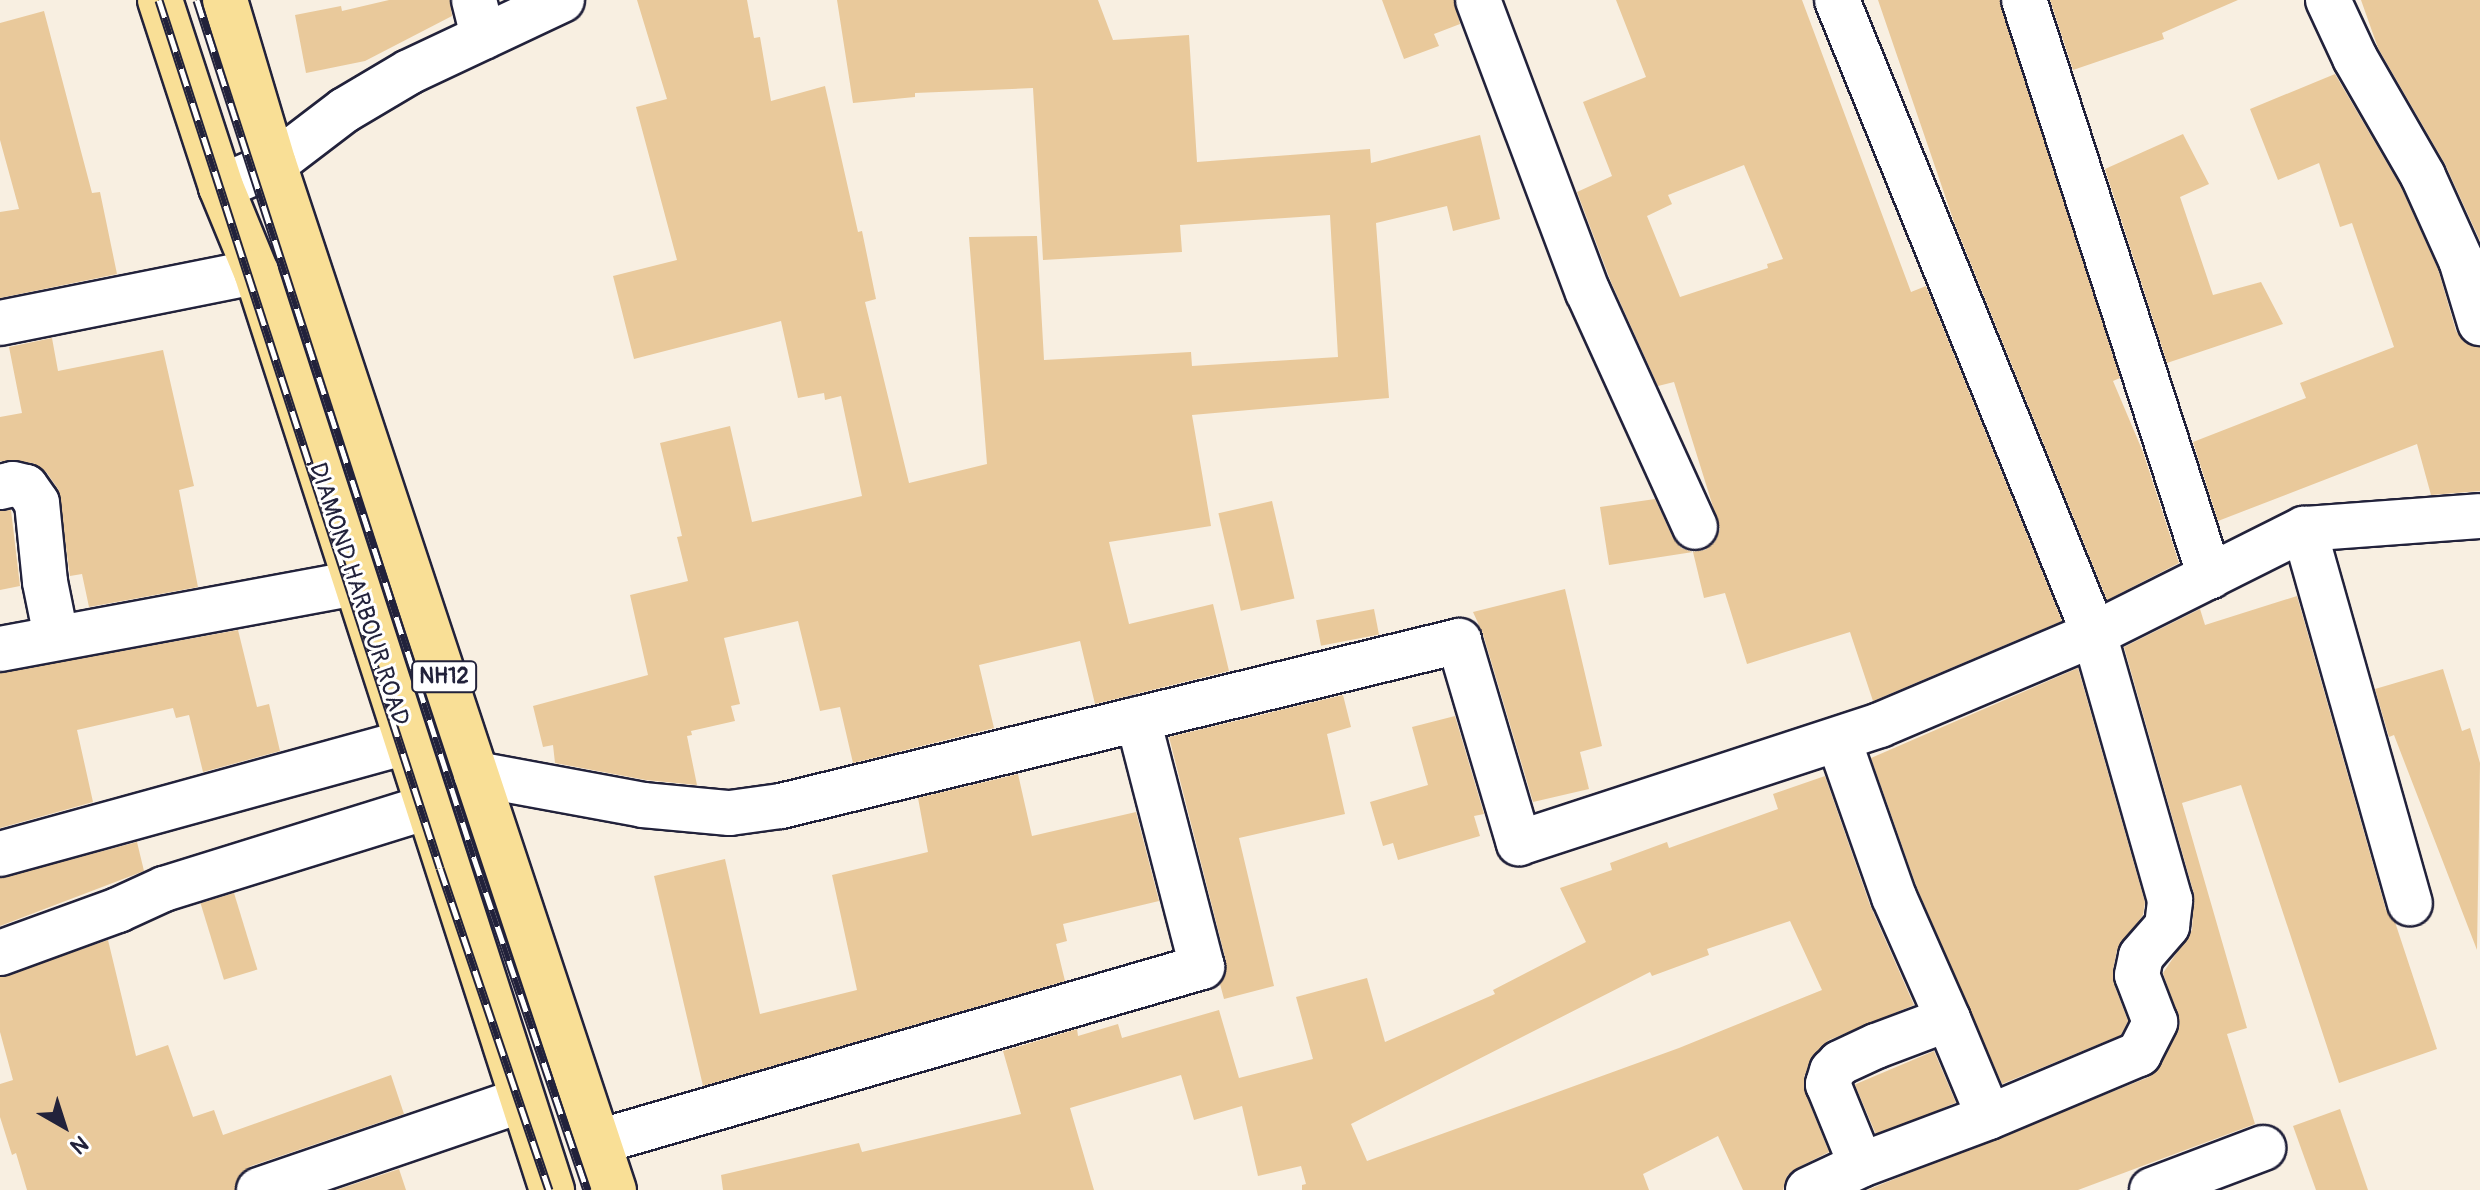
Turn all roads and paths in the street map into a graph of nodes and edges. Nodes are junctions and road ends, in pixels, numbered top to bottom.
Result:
1 (160, 0) edge
2 (225, 0) edge
3 (562, 0) edge
4 (1478, 0) edge
5 (1837, 0) edge
6 (2024, 0) edge
7 (2328, 0) edge
8 (478, 19) edge
9 (274, 164) junction
10 (221, 187) junction
11 (256, 272) junction
12 (0, 323) edge
13 (2480, 323) edge
14 (0, 487) edge
15 (2480, 516) edge
16 (1695, 527) dead end
17 (2304, 529) junction
18 (2210, 577) junction
19 (355, 583) junction
20 (2094, 634) junction
21 (56, 636) junction
22 (0, 649) edge
23 (1138, 719) junction
24 (1839, 741) junction
25 (406, 742) junction
26 (476, 774) junction
27 (427, 807) junction
28 (0, 854) edge
29 (2410, 903) dead end
30 (0, 953) edge
31 (1948, 1019) junction
32 (522, 1100) junction
33 (1989, 1117) junction
34 (598, 1142) junction
35 (2263, 1148) dead end
36 (1861, 1165) junction
37 (259, 1190) edge
38 (552, 1190) edge
39 (614, 1190) edge
40 (1808, 1190) edge
41 (2152, 1190) edge

1 - 10 highway, DIAMOND HARBOUR ROAD / NH12
2 - 9 highway, NH12
3 - 8 street
4 - 16 street
5 - 20 street
6 - 18 street
7 - 13 street
8 - 9 street
9 - 10 street
9 - 26 highway, NH12
10 - 11 highway, DIAMOND HARBOUR ROAD / NH12
11 - 12 street
11 - 19 highway, DIAMOND HARBOUR ROAD / NH12
14 - 21 street
15 - 17 street
17 - 18 street
17 - 29 street
18 - 20 street
19 - 21 street
19 - 25 highway, DIAMOND HARBOUR ROAD / NH12
20 - 24 street
20 - 33 street
21 - 22 street
23 - 24 street
23 - 26 street
23 - 34 street
24 - 31 street
25 - 27 highway, DIAMOND HARBOUR ROAD / NH12
25 - 28 street
26 - 34 highway, NH12
27 - 30 street
27 - 32 highway, DIAMOND HARBOUR ROAD / NH12
31 - 33 street
31 - 36 street
32 - 37 street
32 - 38 highway, DIAMOND HARBOUR ROAD / NH12
33 - 36 street
34 - 39 highway, NH12
35 - 41 street
36 - 40 street

